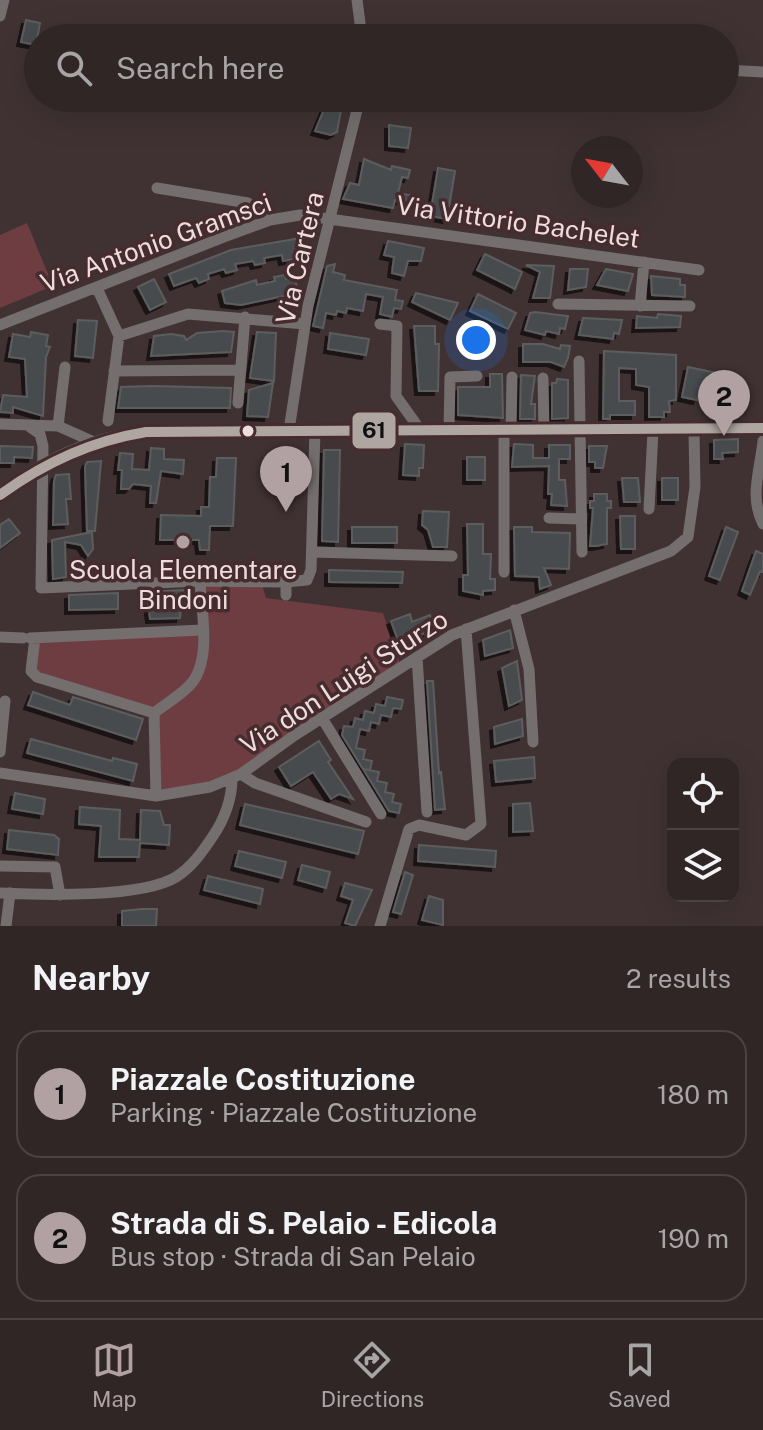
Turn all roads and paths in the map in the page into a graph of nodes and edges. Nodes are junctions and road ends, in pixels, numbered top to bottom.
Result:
1 (4, 0) edge
2 (357, 0) edge
3 (0, 16) edge
4 (360, 24) edge
5 (739, 71) edge
6 (763, 72) edge
7 (356, 112) edge
8 (157, 188) dead end
9 (330, 218) junction
10 (270, 220) junction
11 (644, 262) junction
12 (699, 270) dead end
13 (97, 288) junction
14 (558, 304) dead end
15 (640, 306) junction
16 (690, 306) dead end
17 (245, 317) junction
18 (305, 324) junction
19 (380, 324) dead end
20 (0, 325) edge
21 (119, 336) junction
22 (579, 361) dead end
23 (65, 367) dead end
24 (240, 370) junction
25 (114, 371) junction
26 (477, 376) dead end
27 (512, 377) dead end
28 (543, 378) dead end
29 (238, 403) dead end
30 (108, 421) dead end
31 (0, 424) edge
32 (58, 426) junction
33 (30, 427) junction
34 (763, 428) edge
35 (289, 430) junction
36 (315, 430) junction
37 (421, 431) junction
38 (449, 431) junction
39 (508, 431) junction
40 (544, 431) junction
41 (580, 431) junction
42 (653, 431) junction
43 (694, 431) junction
44 (42, 437) junction
45 (763, 441) edge
46 (94, 442) junction
47 (67, 452) junction
48 (41, 466) junction
49 (3, 490) edge
50 (649, 509) dead end
51 (549, 518) dead end
52 (581, 519) junction
53 (763, 524) edge
54 (313, 552) junction
55 (582, 552) dead end
56 (452, 556) dead end
57 (504, 572) dead end
58 (200, 581) junction
59 (514, 610) junction
60 (466, 629) junction
61 (202, 630) junction
62 (0, 637) edge
63 (29, 638) junction
64 (417, 657) junction
65 (5, 701) dead end
66 (154, 713) junction
67 (322, 718) junction
68 (533, 742) dead end
69 (0, 752) edge
70 (0, 773) edge
71 (236, 777) junction
72 (156, 796) junction
73 (427, 812) dead end
74 (381, 814) dead end
75 (366, 822) dead end
76 (0, 866) edge
77 (5, 893) edge
78 (60, 895) junction
79 (6, 926) edge
80 (380, 926) edge

1 - 3 street
2 - 4 street
5 - 6 street
7 - 9 street, Via Cartera
8 - 10 street
9 - 10 street, Via Antonio Gramsci
9 - 11 street, Via Vittorio Bachelet
9 - 18 street, Via Cartera
10 - 13 street, Via Antonio Gramsci
11 - 12 street, Via Vittorio Bachelet
11 - 15 street
13 - 20 street, Via Antonio Gramsci
13 - 21 street
14 - 15 street
15 - 16 street
17 - 18 street
17 - 21 street
17 - 24 street
18 - 35 street, Via Cartera
19 - 37 street
21 - 25 street
22 - 41 street
23 - 32 street
24 - 25 street
24 - 29 street
25 - 30 street
26 - 38 street
27 - 39 street
28 - 40 street
31 - 33 street
32 - 33 street
32 - 46 street
33 - 44 street
34 - 43 main road
35 - 36 main road
35 - 46 main road
36 - 37 main road
36 - 54 street
37 - 38 main road
38 - 39 main road
39 - 40 main road
39 - 57 street
40 - 41 main road
41 - 42 main road
41 - 52 street
42 - 43 main road
42 - 50 street
43 - 59 street, Via don Luigi Sturzo
44 - 47 street
44 - 48 street
45 - 53 street
46 - 47 main road
47 - 48 main road
48 - 49 main road
48 - 58 street
51 - 52 street
52 - 55 street
54 - 56 street
54 - 58 street
58 - 61 street
59 - 60 street, Via don Luigi Sturzo
59 - 68 street
60 - 64 street, Via don Luigi Sturzo
60 - 80 street
61 - 63 street
61 - 66 street
62 - 63 street
63 - 66 street
64 - 67 street, Via don Luigi Sturzo
64 - 73 street
65 - 69 street
66 - 72 street
67 - 71 street, Via don Luigi Sturzo
67 - 74 street
70 - 72 street, Via don Luigi Sturzo
71 - 72 street, Via don Luigi Sturzo
71 - 75 street
71 - 78 street
76 - 78 street
77 - 78 street
77 - 79 street

